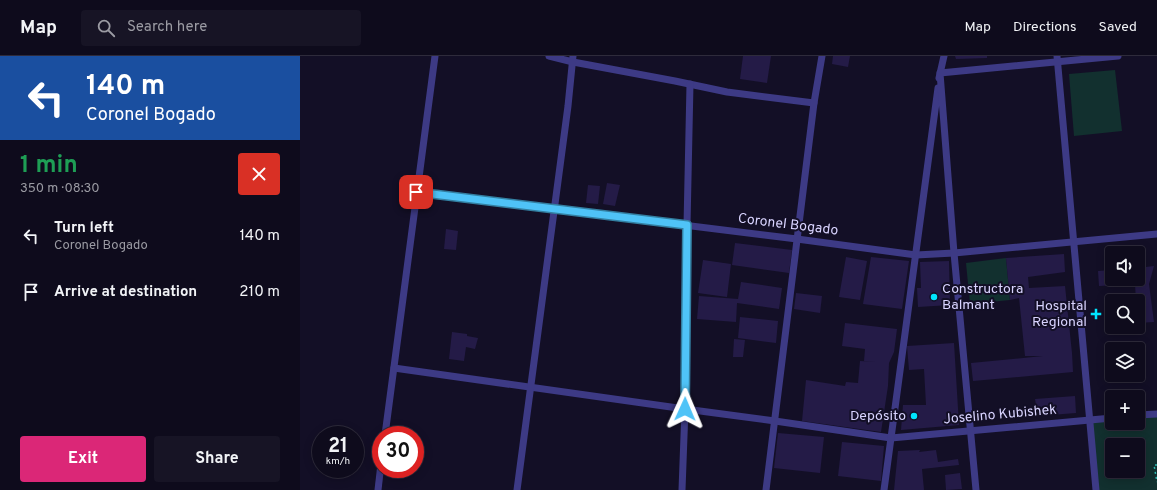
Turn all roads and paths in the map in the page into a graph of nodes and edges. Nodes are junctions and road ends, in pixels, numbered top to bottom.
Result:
1 (435, 56) edge
2 (549, 56) edge
3 (822, 56) edge
4 (944, 56) edge
5 (1118, 56) edge
6 (573, 59) edge
7 (1057, 59) edge
8 (940, 73) junction
9 (690, 84) junction
10 (814, 103) junction
11 (416, 192) junction
12 (554, 209) junction
13 (687, 225) junction
14 (1157, 234) edge
15 (797, 239) junction
16 (1074, 242) junction
17 (954, 253) junction
18 (916, 255) junction
19 (394, 368) junction
20 (531, 388) junction
21 (685, 409) junction
22 (1157, 414) edge
23 (1145, 415) edge
24 (1089, 420) junction
25 (775, 421) junction
26 (1105, 421) edge
27 (386, 426) edge
28 (971, 431) junction
29 (891, 438) junction
30 (1157, 465) edge
31 (379, 478) edge
32 (1157, 482) edge
33 (378, 490) edge
34 (517, 490) edge
35 (682, 490) edge
36 (766, 490) edge
37 (884, 490) edge
38 (976, 490) edge
39 (1096, 490) edge

1 - 11 street
2 - 6 street
3 - 10 street
4 - 8 street
5 - 7 street
6 - 9 street
6 - 12 street
7 - 8 street
7 - 16 street
8 - 17 street
8 - 18 street
9 - 10 street
9 - 13 street
10 - 15 street
11 - 12 street, Coronel Bogado
11 - 19 street
12 - 13 street, Coronel Bogado
12 - 20 street
13 - 15 street, Coronel Bogado
13 - 21 street
14 - 16 street, Coronel Bogado
15 - 18 street, Coronel Bogado
15 - 25 street
16 - 17 street, Coronel Bogado
16 - 24 street
17 - 18 street, Coronel Bogado
17 - 28 street
18 - 29 street
19 - 20 street, Joselino Kubishek
19 - 27 street
20 - 21 street, Joselino Kubishek
20 - 34 street
21 - 25 street, Joselino Kubishek
21 - 35 street
22 - 23 street
24 - 26 street, Joselino Kubishek
24 - 28 street, Joselino Kubishek
24 - 39 street
25 - 29 street, Joselino Kubishek
25 - 36 street
28 - 29 street, Joselino Kubishek
28 - 38 street
29 - 37 street
30 - 32 path
31 - 33 street

